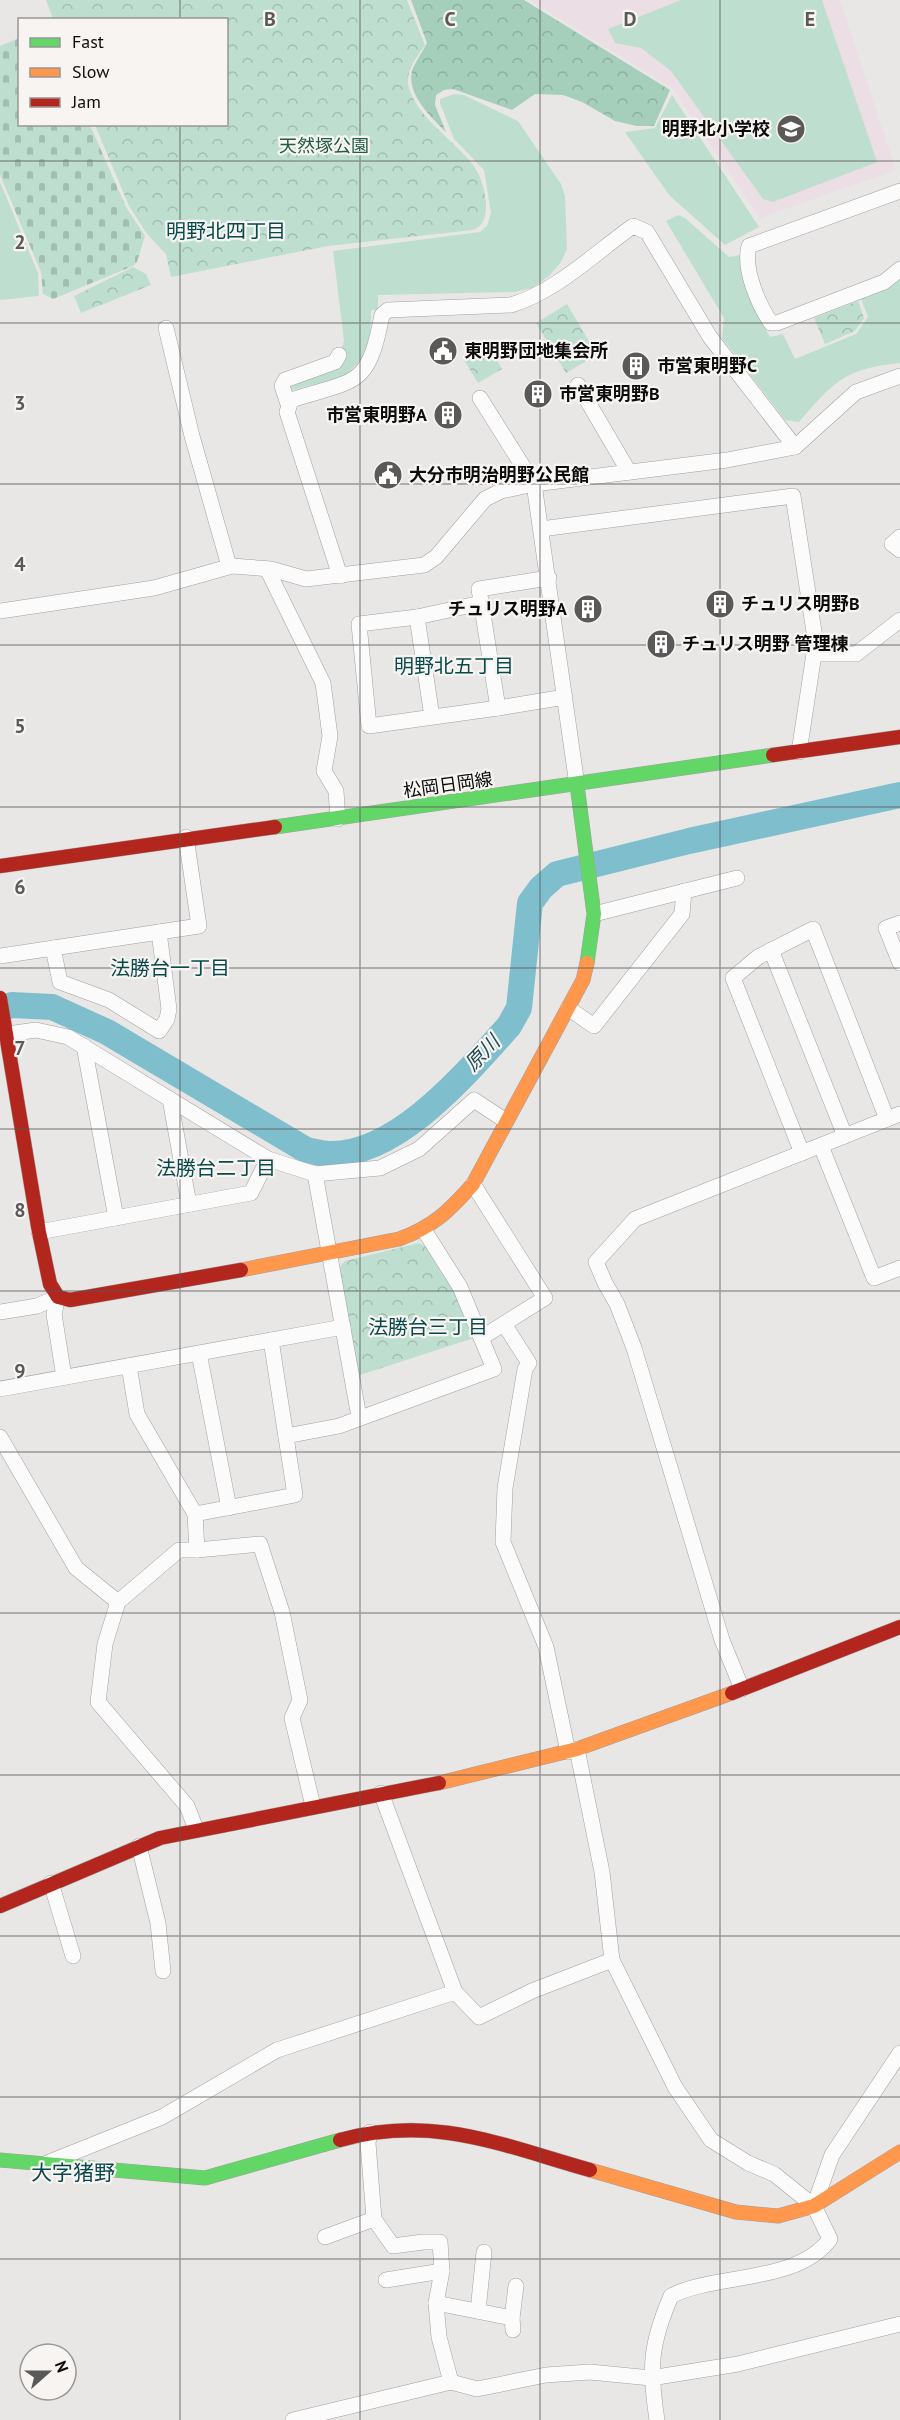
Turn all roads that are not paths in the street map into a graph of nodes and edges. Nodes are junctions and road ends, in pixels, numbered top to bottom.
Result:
1 (900, 191) edge
2 (900, 269) edge
3 (166, 328) dead end
4 (339, 355) dead end
5 (900, 376) edge
6 (578, 385) dead end
7 (480, 398) dead end
8 (289, 407) junction
9 (795, 447) junction
10 (629, 472) junction
11 (534, 484) junction
12 (541, 529) junction
13 (900, 537) edge
14 (900, 550) edge
15 (229, 566) junction
16 (267, 569) junction
17 (340, 576) junction
18 (549, 578) junction
19 (481, 603) junction
20 (0, 611) edge
21 (417, 617) junction
22 (900, 620) edge
23 (814, 654) junction
24 (565, 697) junction
25 (498, 708) junction
26 (432, 717) junction
27 (900, 738) edge
28 (799, 752) junction
29 (577, 785) junction
30 (338, 819) junction
31 (186, 837) junction
32 (0, 866) edge
33 (737, 878) dead end
34 (684, 891) junction
35 (594, 914) junction
36 (900, 923) edge
37 (159, 932) junction
38 (53, 948) junction
39 (771, 950) junction
40 (0, 956) edge
41 (900, 963) edge
42 (0, 998) edge
43 (568, 1008) junction
44 (2, 1029) edge
45 (84, 1046) junction
46 (170, 1099) junction
47 (894, 1117) edge
48 (506, 1121) junction
49 (845, 1136) junction
50 (821, 1146) junction
51 (802, 1153) junction
52 (268, 1159) junction
53 (315, 1174) junction
54 (473, 1184) junction
55 (189, 1204) junction
56 (116, 1218) junction
57 (424, 1230) junction
58 (39, 1232) junction
59 (329, 1254) junction
60 (900, 1268) edge
61 (58, 1297) junction
62 (0, 1312) edge
63 (504, 1324) junction
64 (343, 1327) junction
65 (481, 1338) junction
66 (271, 1340) junction
67 (199, 1353) junction
68 (129, 1366) junction
69 (64, 1377) junction
70 (0, 1389) edge
71 (359, 1418) junction
72 (286, 1436) junction
73 (0, 1437) edge
74 (229, 1508) junction
75 (195, 1514) junction
76 (197, 1550) junction
77 (118, 1602) junction
78 (900, 1627) edge
79 (742, 1689) junction
80 (572, 1751) junction
81 (381, 1793) junction
82 (313, 1806) junction
83 (196, 1829) junction
84 (139, 1846) junction
85 (51, 1883) junction
86 (0, 1906) edge
87 (73, 1956) dead end
88 (612, 1960) junction
89 (163, 1971) dead end
90 (455, 1992) junction
91 (900, 2053) edge
92 (370, 2132) junction
93 (900, 2152) edge
94 (0, 2160) edge
95 (45, 2164) junction
96 (814, 2206) junction
97 (374, 2219) junction
98 (325, 2237) dead end
99 (484, 2252) dead end
100 (442, 2271) junction
101 (386, 2280) dead end
102 (516, 2286) dead end
103 (436, 2303) junction
104 (478, 2311) junction
105 (900, 2324) edge
106 (651, 2378) junction
107 (451, 2382) junction
108 (293, 2420) edge
109 (657, 2420) edge

1 - 2 street
3 - 15 street
4 - 8 street
5 - 9 street
6 - 10 street
7 - 11 street
8 - 9 street
8 - 17 street
9 - 10 street
10 - 11 street
11 - 12 street
11 - 17 street
12 - 18 street
12 - 23 street
13 - 14 street
15 - 16 street
15 - 20 street
16 - 17 street
16 - 30 street
18 - 19 street
18 - 24 street
19 - 21 street
19 - 25 street
21 - 26 street
21 - 26 street
22 - 23 street
23 - 28 street
24 - 25 street
24 - 29 street
25 - 26 street
27 - 28 street, 松岡日岡線
28 - 29 street, 松岡日岡線
29 - 30 street, 松岡日岡線
29 - 35 street
30 - 31 street, 松岡日岡線
31 - 32 street, 松岡日岡線
31 - 37 street
33 - 34 street
34 - 35 street
34 - 43 street
35 - 43 street
36 - 41 street
37 - 38 street
37 - 38 street
38 - 40 street
39 - 47 street
39 - 49 street
39 - 51 street
42 - 44 street
43 - 48 street
44 - 45 street
44 - 58 street
45 - 46 street
45 - 56 street
46 - 52 street
46 - 55 street
47 - 49 street
48 - 53 street
48 - 54 street
49 - 50 street
50 - 51 street
50 - 60 street
51 - 79 street
52 - 53 street
52 - 55 street
53 - 59 street
54 - 57 street
54 - 63 street
55 - 56 street
56 - 58 street
57 - 59 street
57 - 65 street
58 - 61 street
59 - 61 street
59 - 64 street
61 - 62 street
61 - 69 street
63 - 65 street
63 - 80 street
64 - 66 street
64 - 71 street
65 - 71 street
66 - 67 street
66 - 72 street
67 - 68 street
67 - 74 street
68 - 69 street
68 - 75 street
69 - 70 street
71 - 72 street
72 - 74 street
73 - 77 street
74 - 75 street
75 - 76 street
76 - 77 street
76 - 82 street
77 - 83 street
78 - 79 street
79 - 80 street
80 - 81 street
80 - 88 street
81 - 82 street
81 - 90 street
82 - 83 street
83 - 84 street
84 - 85 street
84 - 89 street
85 - 86 street
85 - 87 street
88 - 90 street
88 - 96 street
90 - 95 street
91 - 96 street
92 - 95 street
92 - 96 street
92 - 97 street
93 - 96 street
94 - 95 street
96 - 106 street
97 - 98 street
97 - 100 street
99 - 104 street
100 - 101 street
100 - 103 street
102 - 104 street
103 - 104 street
103 - 107 street
105 - 106 street
106 - 107 street
106 - 109 street
107 - 108 street

